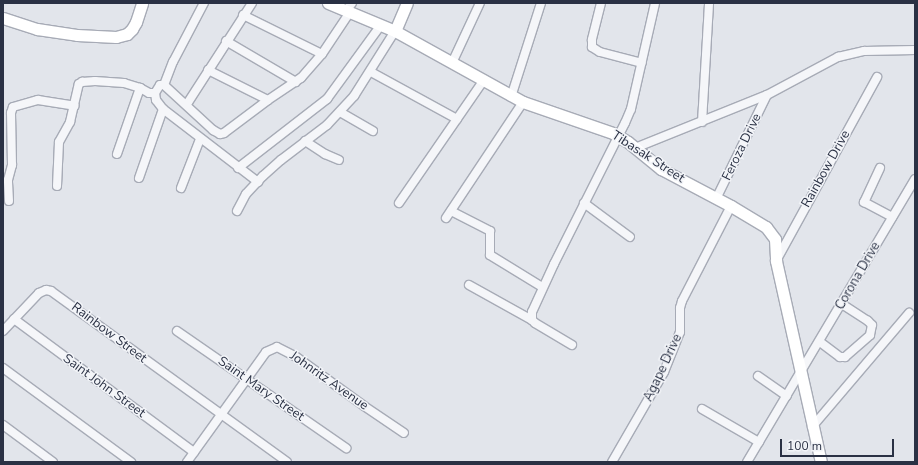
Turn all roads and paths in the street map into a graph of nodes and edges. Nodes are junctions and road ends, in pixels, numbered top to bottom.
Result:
1 (142, 3) edge
2 (204, 3) edge
3 (252, 3) edge
4 (328, 3) edge
5 (407, 3) edge
6 (480, 3) edge
7 (541, 3) edge
8 (601, 3) edge
9 (655, 3) edge
10 (709, 3) edge
11 (349, 9) edge
12 (243, 15) junction
13 (3, 18) edge
14 (381, 25) junction
15 (394, 31) junction
16 (226, 41) junction
17 (915, 50) edge
18 (322, 54) junction
19 (452, 62) junction
20 (642, 63) junction
21 (208, 70) junction
22 (371, 72) junction
23 (876, 77) dead end
24 (484, 80) junction
25 (296, 82) junction
26 (164, 85) junction
27 (140, 88) junction
28 (155, 93) junction
29 (767, 95) junction
30 (511, 97) junction
31 (268, 100) junction
32 (523, 102) junction
33 (187, 104) junction
34 (74, 106) junction
35 (163, 109) junction
36 (340, 112) junction
37 (457, 119) junction
38 (702, 122) junction
39 (373, 130) dead end
40 (619, 137) junction
41 (200, 139) junction
42 (305, 141) junction
43 (635, 148) junction
44 (117, 154) dead end
45 (339, 160) dead end
46 (238, 168) junction
47 (880, 168) dead end
48 (139, 178) dead end
49 (915, 179) edge
50 (258, 182) junction
51 (57, 186) dead end
52 (182, 188) dead end
53 (716, 199) junction
54 (9, 201) dead end
55 (399, 203) dead end
56 (584, 203) junction
57 (731, 206) junction
58 (237, 211) dead end
59 (451, 211) junction
60 (892, 217) junction
61 (446, 218) dead end
62 (630, 237) dead end
63 (776, 261) junction
64 (469, 285) dead end
65 (542, 287) junction
66 (842, 304) junction
67 (909, 313) dead end
68 (14, 319) junction
69 (532, 320) junction
70 (3, 331) edge
71 (177, 331) dead end
72 (820, 342) junction
73 (572, 345) dead end
74 (3, 368) edge
75 (801, 373) junction
76 (758, 376) dead end
77 (246, 378) junction
78 (787, 396) junction
79 (702, 409) dead end
80 (220, 415) junction
81 (3, 425) edge
82 (812, 427) junction
83 (404, 433) dead end
84 (759, 442) junction
85 (346, 448) dead end
86 (194, 452) junction
87 (53, 462) edge
88 (131, 462) edge
89 (187, 462) edge
90 (287, 462) edge
91 (612, 462) edge
92 (747, 462) edge
93 (821, 462) edge

1 - 13 street
2 - 26 street
3 - 12 street
4 - 11 street, Tibasak Street
5 - 15 street
6 - 19 street
7 - 30 street
8 - 20 street
9 - 20 street
10 - 38 street
11 - 14 street, Tibasak Street
11 - 18 street
12 - 16 street
12 - 18 street
14 - 15 street, Tibasak Street
14 - 46 street
15 - 19 street, Tibasak Street
15 - 22 street
16 - 21 street
16 - 25 street
17 - 29 street
18 - 25 street
19 - 24 street, Tibasak Street
20 - 40 street
21 - 31 street
21 - 33 street
22 - 36 street
22 - 37 street
23 - 63 street, Rainbow Drive
24 - 30 street, Tibasak Street
24 - 37 street
25 - 31 street
26 - 28 street
26 - 33 street
27 - 28 street
27 - 34 street
27 - 44 street
28 - 35 street
29 - 38 street
29 - 53 street, Feroza Drive
30 - 32 street, Tibasak Street
31 - 33 street
32 - 40 street, Tibasak Street
32 - 59 street
34 - 51 street
34 - 54 street
35 - 41 street
35 - 48 street
36 - 39 street
36 - 42 street
37 - 55 street
38 - 43 street
40 - 43 street, Tibasak Street
40 - 56 street
41 - 46 street
41 - 52 street
42 - 45 street
42 - 50 street
43 - 53 street, Tibasak Street
46 - 50 street
47 - 60 street
49 - 60 street, Corona Drive
50 - 58 street
53 - 57 street, Tibasak Street
56 - 62 street
56 - 65 street
57 - 63 street, Tibasak Street
57 - 91 street, Agape Drive
59 - 61 street
59 - 65 street
60 - 66 street, Corona Drive
63 - 75 street, Tibasak Street
64 - 69 street
65 - 69 street
66 - 72 street, Corona Drive
66 - 72 street
67 - 82 street
68 - 70 street, Rainbow Street
68 - 80 street, Rainbow Street
68 - 86 street, Saint John Street
69 - 73 street
71 - 77 street, Saint Mary Street
72 - 75 street, Corona Drive
74 - 88 street
75 - 78 street, Corona Drive
75 - 82 street, Tibasak Street
76 - 78 street
77 - 80 street, Johnritz Avenue
77 - 83 street, Johnritz Avenue
77 - 85 street, Saint Mary Street
78 - 84 street, Corona Drive
79 - 84 street
80 - 86 street, Johnritz Avenue
80 - 90 street, Rainbow Street
81 - 87 street
82 - 93 street, Tibasak Street
84 - 92 street, Corona Drive
86 - 89 street, Johnritz Avenue

